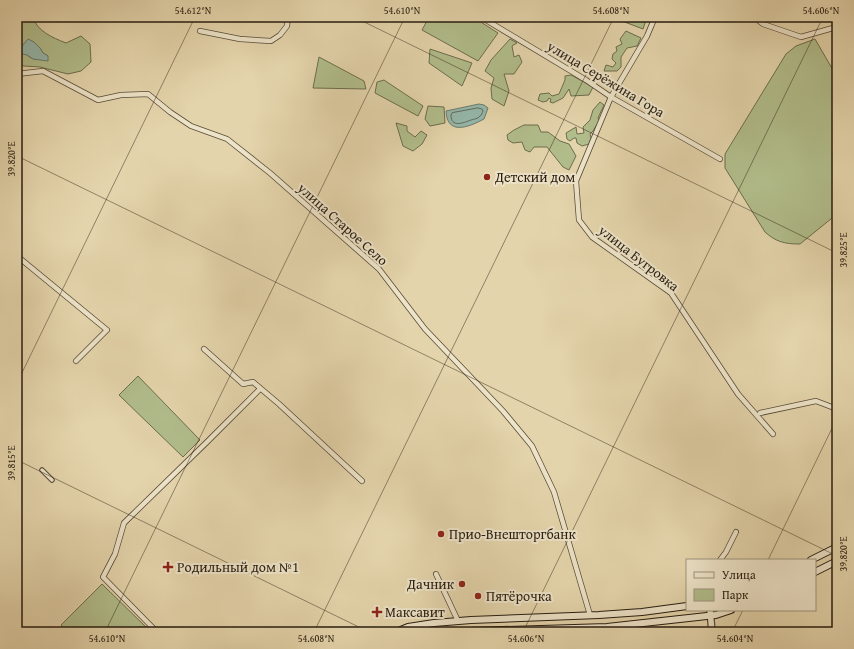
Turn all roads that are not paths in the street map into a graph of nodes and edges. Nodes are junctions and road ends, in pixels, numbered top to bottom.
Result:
1 (288, 17) edge
2 (481, 17) edge
3 (655, 17) edge
4 (754, 17) edge
5 (837, 26) edge
6 (200, 30) dead end
7 (17, 74) edge
8 (611, 97) junction
9 (720, 159) dead end
10 (17, 256) edge
11 (204, 349) dead end
12 (76, 360) dead end
13 (260, 389) junction
14 (837, 409) edge
15 (760, 413) dead end
16 (773, 434) dead end
17 (42, 470) dead end
18 (52, 480) dead end
19 (362, 481) dead end
20 (736, 532) dead end
21 (837, 547) edge
22 (721, 559) edge
23 (812, 559) edge
24 (837, 560) edge
25 (816, 571) edge
26 (436, 574) dead end
27 (686, 606) edge
28 (727, 611) edge
29 (710, 613) edge
30 (590, 615) junction
31 (458, 621) junction
32 (598, 630) edge
33 (157, 632) edge
34 (396, 632) edge
35 (435, 632) edge
36 (463, 632) edge
37 (712, 632) edge

1 - 6 street
2 - 8 street, улица Серёжина Гора
3 - 8 street, улица Бугровка
4 - 5 street
7 - 30 street, улица Старое Село
8 - 9 street, улица Серёжина Гора
8 - 16 street, улица Бугровка
10 - 12 street
11 - 13 street
13 - 19 street
13 - 33 street
14 - 15 street
17 - 18 street
20 - 22 street
21 - 23 main road
24 - 25 main road
26 - 31 street
27 - 30 main road
28 - 29 main road
29 - 32 main road
29 - 37 street
30 - 31 main road
31 - 34 main road
32 - 36 main road
35 - 36 main road

